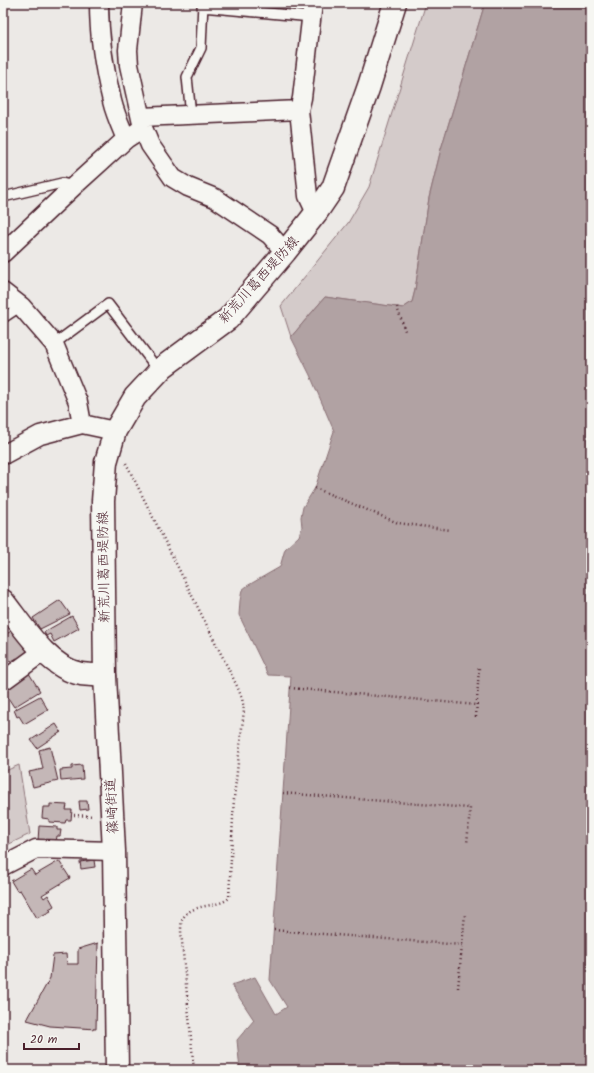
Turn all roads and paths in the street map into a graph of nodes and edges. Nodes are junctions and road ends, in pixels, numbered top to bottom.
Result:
1 (99, 3) edge
2 (133, 3) edge
3 (394, 3) edge
4 (202, 5) edge
5 (312, 10) edge
6 (299, 110) junction
7 (192, 115) junction
8 (142, 122) junction
9 (126, 139) junction
10 (74, 186) junction
11 (3, 198) edge
12 (316, 213) junction
13 (286, 252) junction
14 (3, 253) edge
15 (3, 292) edge
16 (21, 306) junction
17 (397, 307) dead end
18 (3, 318) edge
19 (405, 331) dead end
20 (54, 344) junction
21 (159, 371) junction
22 (82, 424) junction
23 (115, 431) junction
24 (3, 455) edge
25 (124, 458) dead end
26 (315, 488) dead end
27 (452, 530) dead end
28 (3, 601) edge
29 (44, 651) junction
30 (479, 667) dead end
31 (105, 676) junction
32 (3, 681) edge
33 (290, 688) dead end
34 (477, 705) junction
35 (476, 717) dead end
36 (283, 793) dead end
37 (74, 816) dead end
38 (98, 816) dead end
39 (467, 844) dead end
40 (114, 851) junction
41 (3, 866) edge
42 (465, 914) dead end
43 (274, 930) dead end
44 (462, 945) junction
45 (458, 988) dead end
46 (454, 1065) dead end
47 (117, 1070) edge
48 (194, 1070) edge
49 (454, 1070) edge

1 - 9 street
2 - 8 street
3 - 12 main road, 新荒川葛西堤防線
4 - 5 lane
4 - 7 lane
5 - 6 street
6 - 7 street
6 - 12 street
7 - 8 street
8 - 9 street
8 - 13 street
9 - 10 street
10 - 11 lane
10 - 14 street
12 - 13 main road, 新荒川葛西堤防線
13 - 21 main road, 新荒川葛西堤防線
15 - 16 street
16 - 18 lane
16 - 20 street
17 - 19 path
20 - 21 lane
20 - 22 street
21 - 23 main road, 新荒川葛西堤防線
22 - 23 street
22 - 24 street
23 - 31 main road, 新荒川葛西堤防線
25 - 48 path
26 - 27 path
28 - 29 main road
29 - 31 main road
29 - 32 street
30 - 34 path
31 - 40 main road, 篠崎街道
33 - 34 path
34 - 35 path
36 - 39 path
37 - 38 path
40 - 41 street
40 - 47 main road, 篠崎街道
42 - 44 path
43 - 44 path
44 - 45 path
46 - 49 path

